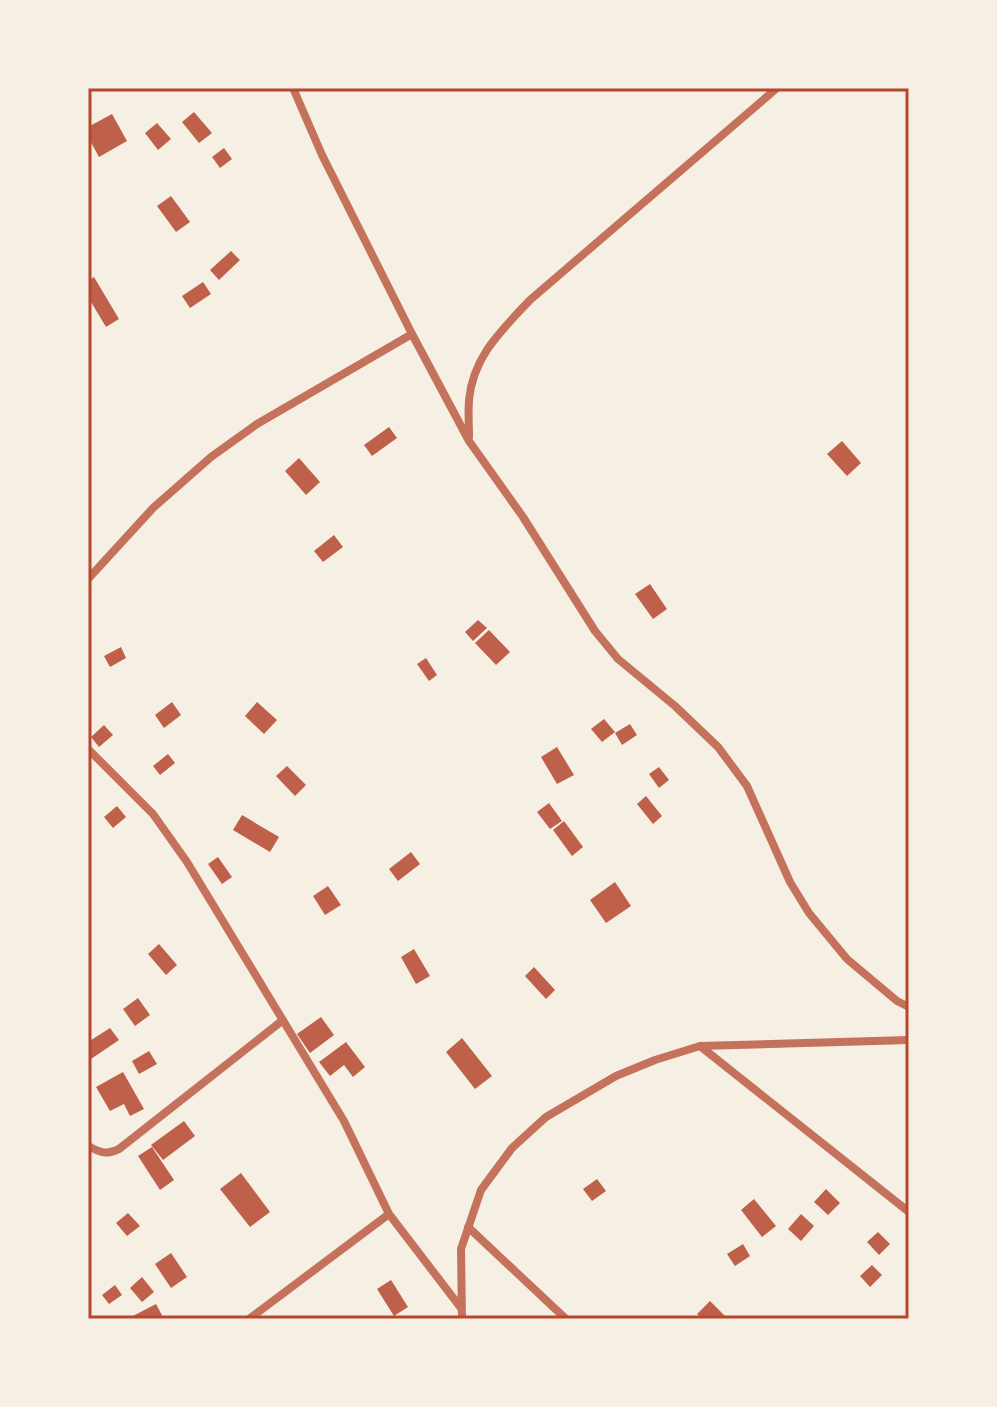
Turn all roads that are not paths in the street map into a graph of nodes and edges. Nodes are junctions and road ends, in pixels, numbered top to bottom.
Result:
1 (293, 88) edge
2 (777, 88) edge
3 (412, 334) junction
4 (469, 441) junction
5 (88, 579) edge
6 (88, 749) edge
7 (909, 1007) edge
8 (283, 1020) junction
9 (909, 1040) edge
10 (700, 1046) junction
11 (88, 1146) edge
12 (909, 1212) edge
13 (389, 1214) junction
14 (468, 1227) junction
15 (461, 1308) junction
16 (249, 1319) edge
17 (462, 1319) edge
18 (566, 1319) edge

1 - 3 street
2 - 4 street
3 - 4 street
3 - 5 street
4 - 7 street
6 - 8 street
8 - 11 street
8 - 13 street
9 - 10 street
10 - 12 street
10 - 14 street
13 - 15 street
13 - 16 street
14 - 15 street
14 - 18 street
15 - 17 street

